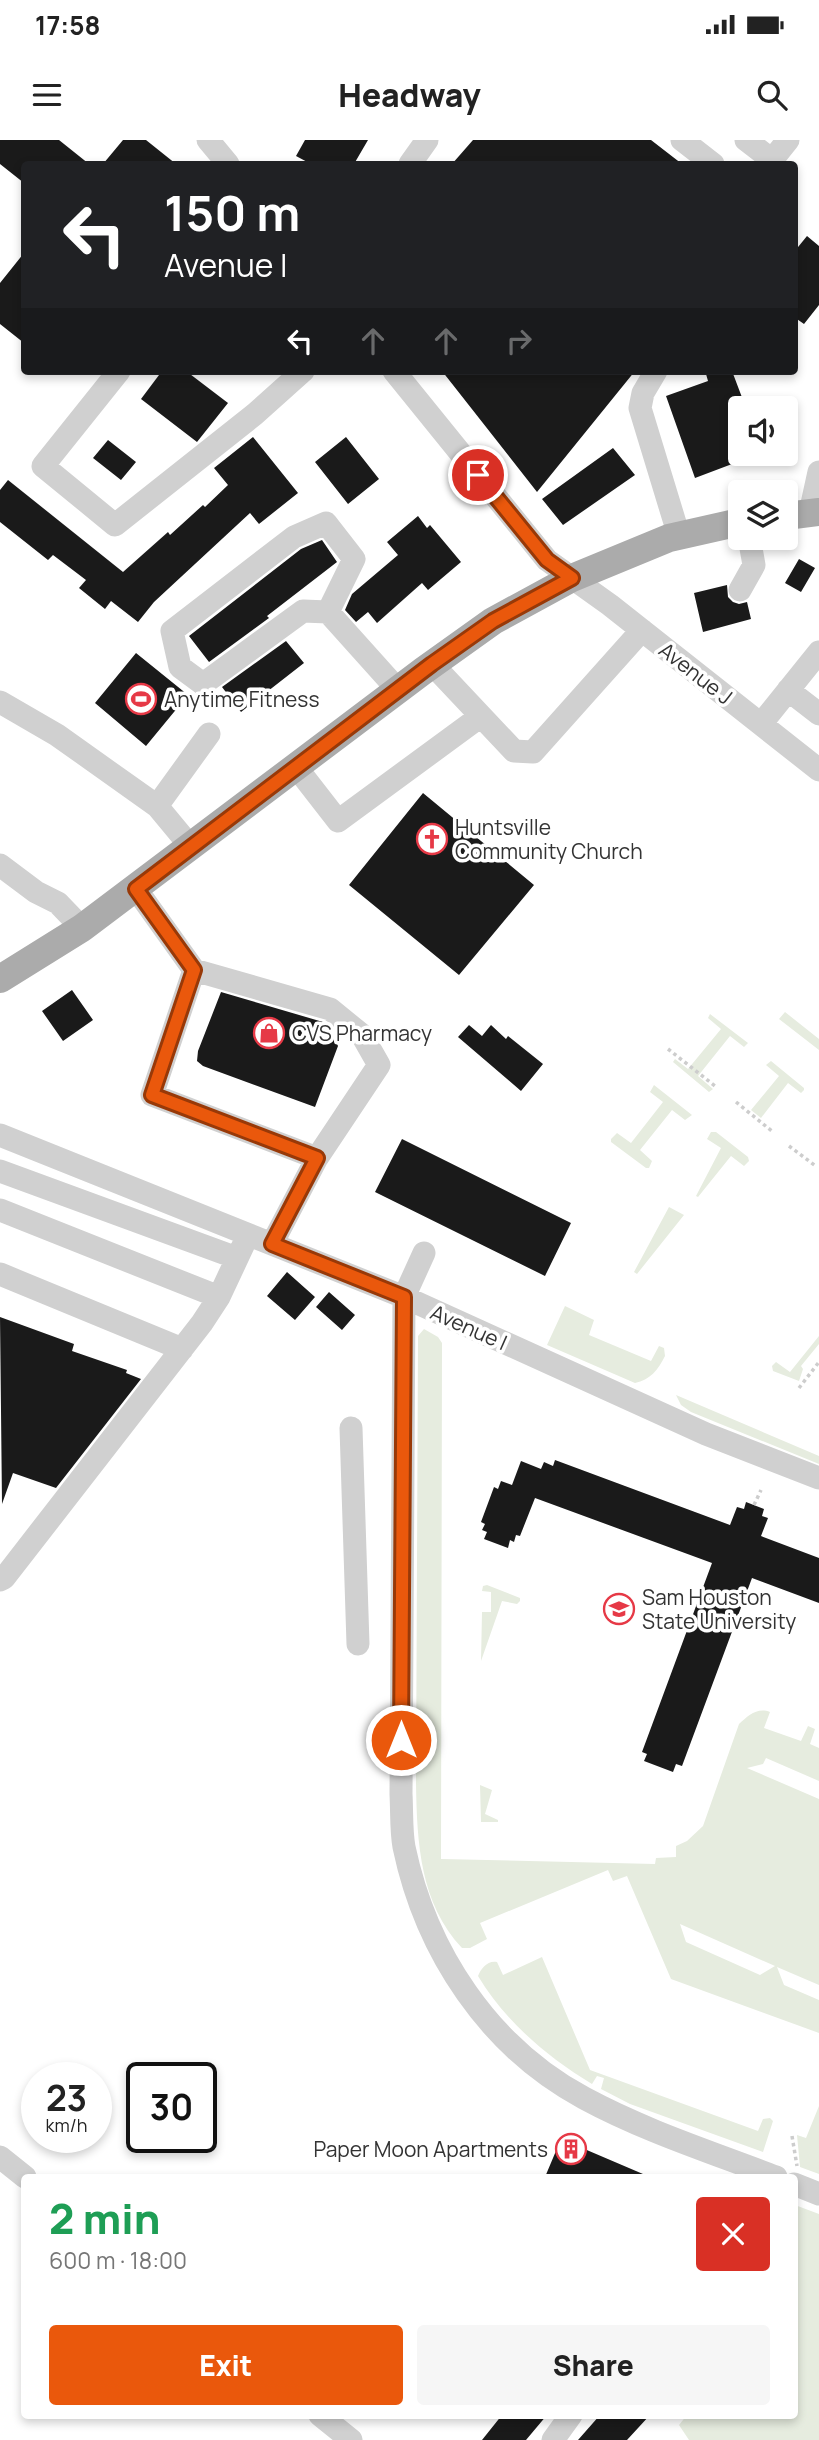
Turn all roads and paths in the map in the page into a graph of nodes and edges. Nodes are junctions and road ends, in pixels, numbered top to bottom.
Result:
1 (208, 140) edge
2 (428, 140) edge
3 (682, 140) edge
4 (746, 140) edge
5 (788, 140) edge
6 (226, 161) edge
7 (412, 161) edge
8 (709, 161) edge
9 (116, 375) edge
10 (299, 375) edge
11 (397, 375) edge
12 (654, 375) edge
13 (819, 472) edge
14 (805, 513) edge
15 (728, 525) edge
16 (679, 536) junction
17 (751, 550) edge
18 (572, 578) junction
19 (740, 590) dead end
20 (328, 612) junction
21 (642, 630) junction
22 (432, 664) junction
23 (807, 671) edge
24 (398, 690) junction
25 (819, 695) edge
26 (0, 702) edge
27 (819, 714) edge
28 (481, 716) junction
29 (761, 724) junction
30 (209, 734) dead end
31 (296, 767) junction
32 (819, 770) edge
33 (157, 806) junction
34 (191, 847) junction
35 (0, 865) edge
36 (136, 889) junction
37 (82, 928) junction
38 (4, 970) edge
39 (194, 970) junction
40 (668, 1049) dead end
41 (715, 1086) dead end
42 (736, 1102) dead end
43 (773, 1132) dead end
44 (0, 1135) edge
45 (789, 1146) dead end
46 (317, 1158) junction
47 (817, 1167) edge
48 (0, 1171) edge
49 (0, 1210) edge
50 (248, 1235) junction
51 (272, 1244) junction
52 (424, 1253) dead end
53 (237, 1258) junction
54 (0, 1275) edge
55 (219, 1297) junction
56 (404, 1297) junction
57 (181, 1349) junction
58 (819, 1362) edge
59 (799, 1388) dead end
60 (351, 1428) dead end
61 (819, 1478) edge
62 (761, 1490) dead end
63 (754, 1505) dead end
64 (0, 1580) edge
65 (358, 1644) dead end
66 (792, 2136) dead end
67 (0, 2157) edge
68 (732, 2170) edge
69 (21, 2174) edge
70 (757, 2174) edge
71 (796, 2174) edge
72 (798, 2178) edge
73 (819, 2194) edge
74 (325, 2419) edge
75 (568, 2419) edge
76 (351, 2440) edge
77 (553, 2440) edge

1 - 6 street
2 - 7 street
3 - 8 street
4 - 5 street
9 - 10 street
11 - 18 street, Avenue J
12 - 16 street
13 - 14 street
15 - 16 main road
16 - 18 main road
17 - 19 street
18 - 21 street, Avenue J
18 - 22 main road
20 - 20 street
20 - 24 street
21 - 28 street
21 - 29 street, Avenue J
22 - 24 main road
22 - 28 street
23 - 25 street
23 - 27 street
23 - 29 street
24 - 31 main road
26 - 33 street
28 - 31 street
29 - 32 street, Avenue J
30 - 33 street
31 - 34 main road
33 - 34 street
34 - 36 main road
35 - 37 street
36 - 37 main road
36 - 39 street
37 - 38 main road
39 - 46 street
39 - 46 street
40 - 41 path
42 - 43 path
44 - 50 street, Avenue I
45 - 47 path
46 - 51 street
48 - 53 street
49 - 55 street
50 - 51 street, Avenue I
50 - 53 street
51 - 56 street, Avenue I
52 - 56 street
53 - 55 street
54 - 57 street
55 - 57 street
56 - 61 street, Avenue I
56 - 68 street
57 - 64 street
58 - 59 path
60 - 65 street
62 - 63 path
66 - 71 path
67 - 69 street
68 - 70 street
72 - 73 street
74 - 76 street
75 - 77 street

